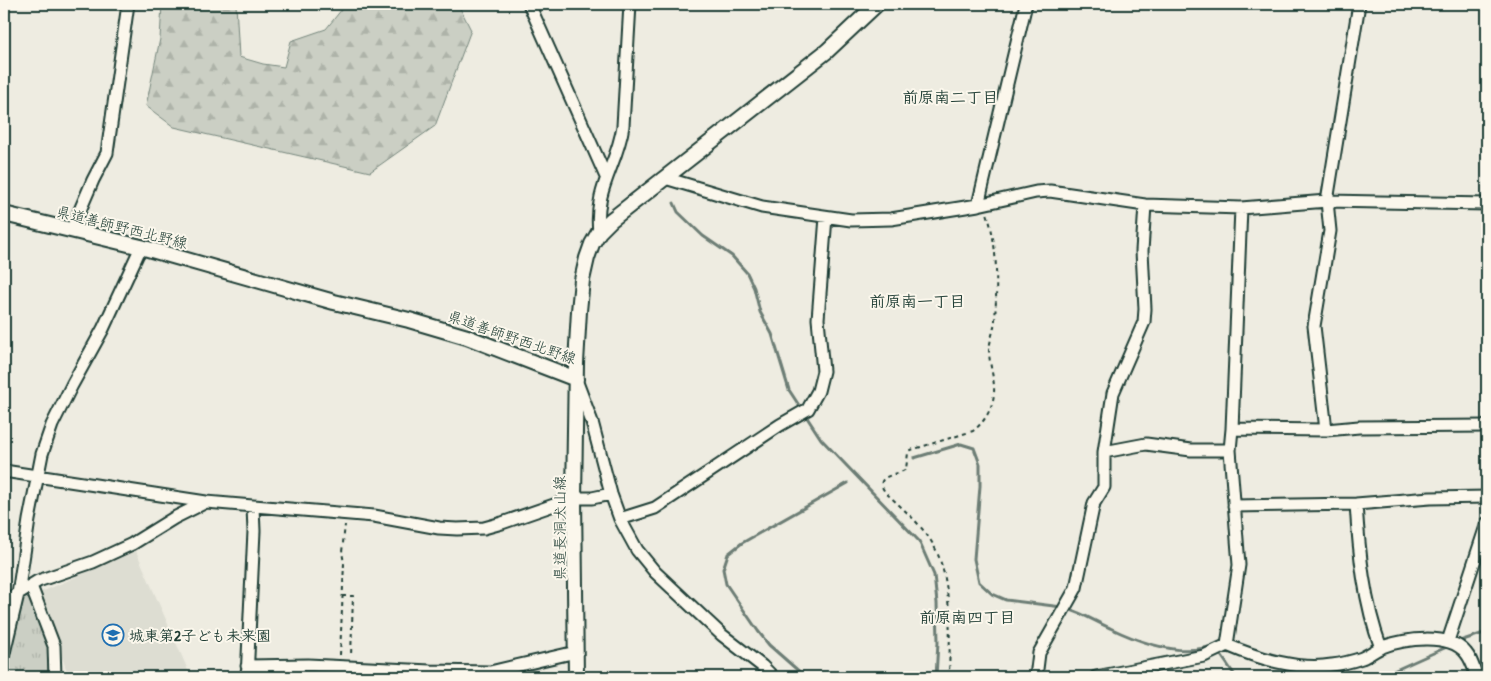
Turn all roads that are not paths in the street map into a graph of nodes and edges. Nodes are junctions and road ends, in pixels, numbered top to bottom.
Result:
1 (128, 4) edge
2 (529, 4) edge
3 (630, 4) edge
4 (877, 4) edge
5 (1026, 4) edge
6 (1359, 4) edge
7 (606, 177) junction
8 (663, 179) junction
9 (1327, 201) junction
10 (1487, 204) edge
11 (981, 205) junction
12 (1145, 205) junction
13 (1241, 208) junction
14 (4, 214) edge
15 (826, 216) junction
16 (71, 231) junction
17 (600, 232) junction
18 (140, 247) junction
19 (576, 379) junction
20 (1487, 426) edge
21 (1232, 429) junction
22 (1326, 430) junction
23 (1230, 450) junction
24 (1104, 452) junction
25 (4, 472) edge
26 (38, 476) junction
27 (611, 494) junction
28 (1487, 497) edge
29 (574, 498) junction
30 (206, 502) junction
31 (1356, 504) junction
32 (1234, 506) junction
33 (253, 507) junction
34 (620, 519) junction
35 (1487, 523) edge
36 (31, 586) junction
37 (18, 594) junction
38 (4, 602) edge
39 (1448, 641) junction
40 (1227, 645) junction
41 (1381, 648) junction
42 (576, 652) junction
43 (4, 653) edge
44 (247, 671) edge
45 (55, 677) edge
46 (576, 677) edge
47 (773, 677) edge
48 (1036, 677) edge
49 (1096, 677) edge
50 (1477, 677) edge

1 - 16 street
2 - 7 street
3 - 7 street
4 - 8 main road, 県道善師野西北野線
5 - 11 street
6 - 9 street
7 - 17 street
8 - 15 street
8 - 17 main road, 県道善師野西北野線
9 - 10 street
9 - 13 street
9 - 22 street
11 - 12 street
11 - 15 street
12 - 13 street
12 - 24 street
13 - 21 street
14 - 16 main road, 県道善師野西北野線
15 - 34 street
16 - 18 main road, 県道善師野西北野線
17 - 19 main road, 県道善師野西北野線
18 - 19 main road, 県道善師野西北野線
18 - 26 street
19 - 27 street
19 - 29 main road, 県道長洞犬山線
20 - 22 street
21 - 22 street
21 - 23 street
23 - 24 street
23 - 32 street
24 - 48 street
25 - 26 street
26 - 30 street
26 - 37 street
27 - 29 street
27 - 34 street
28 - 31 street
29 - 33 street
29 - 42 main road, 県道長洞犬山線
30 - 33 street
30 - 36 street
31 - 32 street
31 - 41 street
32 - 40 street
33 - 44 street
34 - 47 street
35 - 39 street
36 - 37 street
36 - 45 street
37 - 38 street
37 - 43 street
39 - 41 street
39 - 50 street
40 - 41 street
40 - 49 street
42 - 44 street
42 - 46 main road, 県道長洞犬山線

